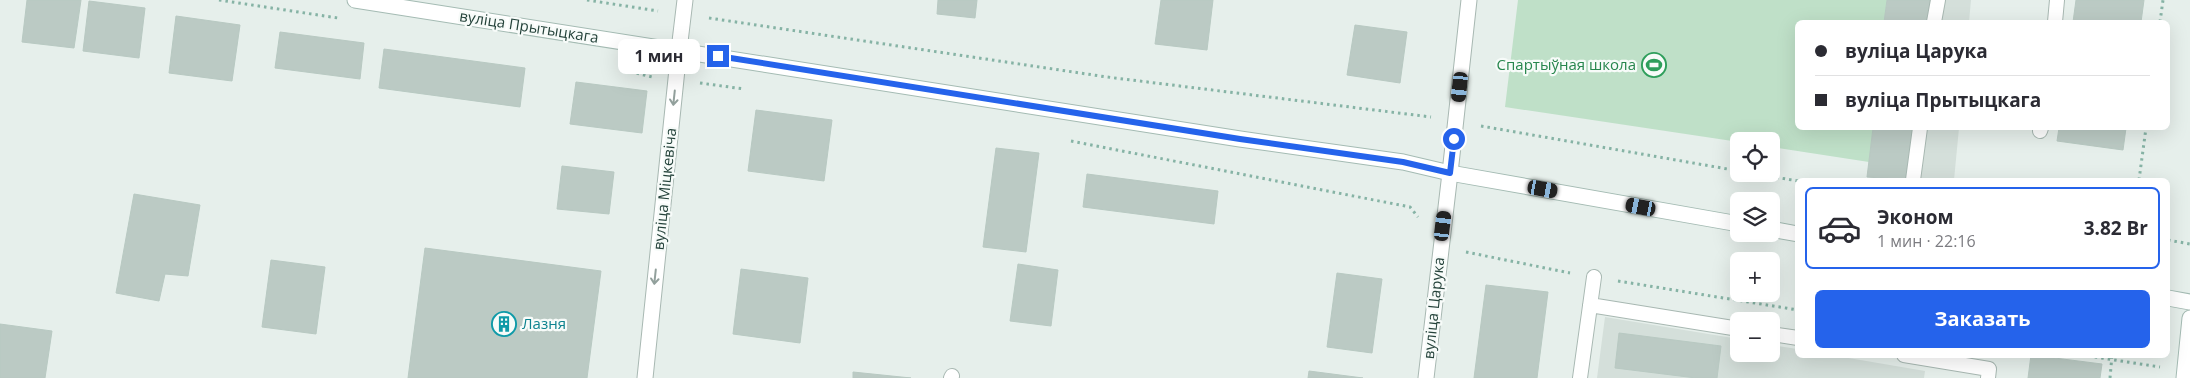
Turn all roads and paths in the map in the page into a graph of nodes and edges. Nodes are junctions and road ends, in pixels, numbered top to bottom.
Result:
1 (219, 0) edge
2 (355, 0) edge
3 (587, 0) edge
4 (1469, 0) edge
5 (1938, 0) edge
6 (2058, 0) edge
7 (2163, 0) edge
8 (684, 8) edge
9 (344, 19) dead end
10 (1934, 20) edge
11 (2054, 20) edge
12 (2160, 20) edge
13 (679, 50) junction
14 (623, 70) dead end
15 (676, 80) junction
16 (745, 89) dead end
17 (1456, 122) junction
18 (1920, 130) edge
19 (2146, 130) edge
20 (1069, 140) dead end
21 (1730, 168) edge
22 (1450, 173) junction
23 (1780, 178) edge
24 (1913, 178) edge
25 (2139, 178) edge
26 (1795, 180) edge
27 (1730, 222) edge
28 (1780, 231) edge
29 (1795, 233) edge
30 (2170, 240) edge
31 (1441, 244) junction
32 (2190, 244) edge
33 (1594, 277) junction
34 (2170, 298) edge
35 (2190, 302) edge
36 (1590, 305) junction
37 (1795, 310) edge
38 (2190, 318) edge
39 (1730, 328) edge
40 (1780, 335) edge
41 (1795, 338) edge
42 (1922, 358) edge
43 (2112, 358) edge
44 (2116, 358) edge
45 (2184, 374) edge
46 (645, 378) edge
47 (1426, 378) edge
48 (1580, 378) edge
49 (1988, 378) edge
50 (2110, 378) edge

1 - 9 path
2 - 13 main road, вуліца Прытыцкага
3 - 8 path
4 - 17 main road, вуліца Царука
5 - 10 lane
6 - 11 lane
7 - 12 path
8 - 13 main road, вуліца Міцкевіча
8 - 17 path
13 - 15 main road, вуліца Міцкевіча
13 - 22 main road, вуліца Прытыцкага
14 - 15 path
15 - 16 path
15 -> 46 main road, вуліца Міцкевіча
17 - 21 path
17 - 22 main road, вуліца Царука
18 - 24 lane
19 - 25 path
20 - 31 path
22 - 27 main road, вуліца Прытыцкага
22 - 31 main road, вуліца Царука
23 - 26 path
28 - 29 main road
30 - 32 path
31 - 33 path
31 - 47 main road, вуліца Царука
33 - 36 lane
33 - 37 path
34 - 35 main road
36 - 39 lane
36 - 48 lane
38 - 45 main road
40 - 41 lane
42 - 49 lane
43 - 50 path
44 - 45 path

